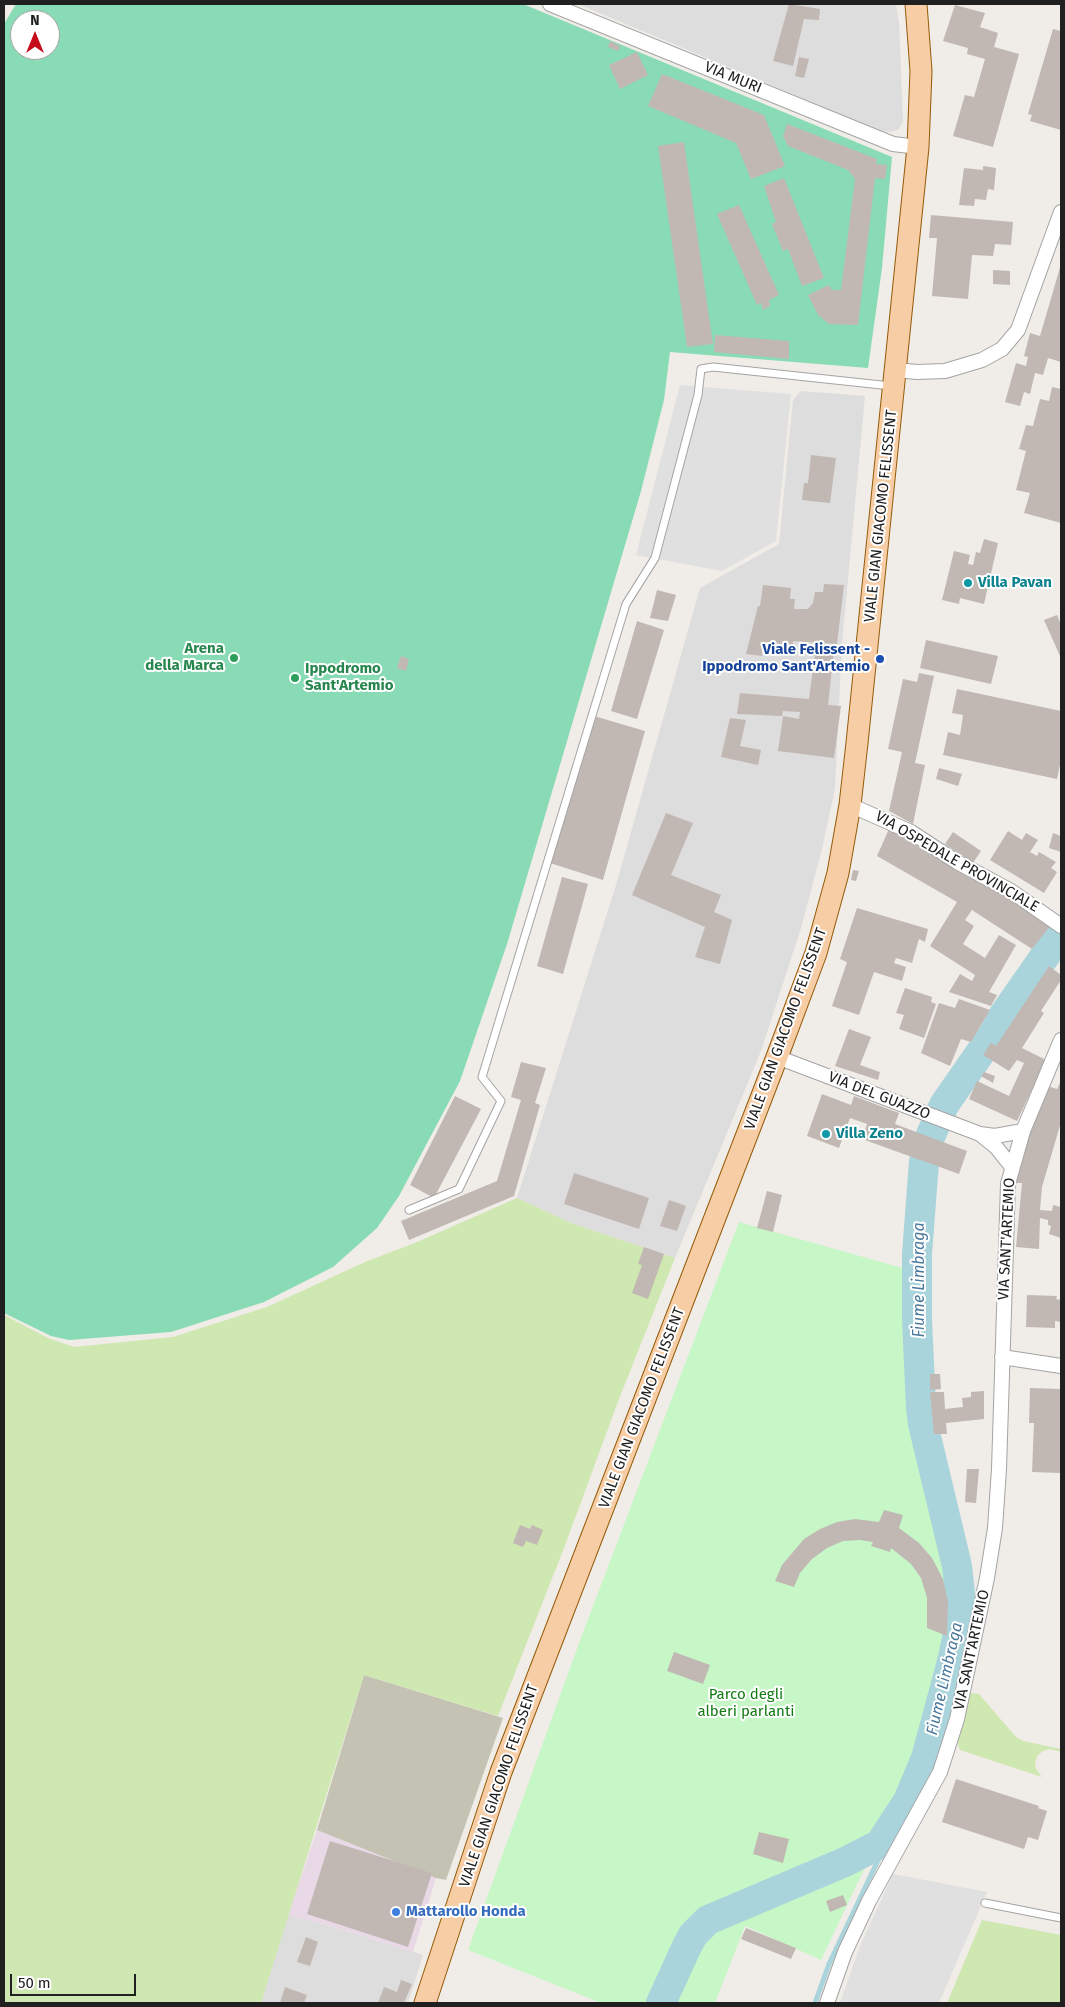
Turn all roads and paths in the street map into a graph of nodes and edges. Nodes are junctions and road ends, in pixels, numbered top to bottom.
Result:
1 (550, 4) edge
2 (916, 4) edge
3 (918, 146) junction
4 (1061, 212) edge
5 (895, 378) junction
6 (850, 804) junction
7 (1061, 925) edge
8 (1061, 1040) edge
9 (777, 1057) junction
10 (1023, 1131) junction
11 (980, 1134) junction
12 (1012, 1167) junction
13 (409, 1210) dead end
14 (1002, 1358) junction
15 (1061, 1366) edge
16 (985, 1903) dead end
17 (1061, 1918) edge
18 (425, 2003) edge
19 (827, 2003) edge

1 - 3 street, VIA MURI
2 - 3 main road, VIALE GIAN GIACOMO FELISSENT
3 - 5 main road, VIALE GIAN GIACOMO FELISSENT
4 - 5 street
5 - 6 main road, VIALE GIAN GIACOMO FELISSENT
5 - 13 lane
6 - 7 street, VIA OSPEDALE PROVINCIALE
6 - 9 main road, VIALE GIAN GIACOMO FELISSENT
8 - 10 street, VIA SANT'ARTEMIO
9 - 11 street, VIA DEL GUAZZO
9 - 18 main road, VIALE GIAN GIACOMO FELISSENT
10 - 11 street, VIA DEL GUAZZO
10 - 12 street, VIA SANT'ARTEMIO
11 - 12 street, VIA DEL GUAZZO
12 - 14 street, VIA SANT'ARTEMIO
14 - 15 street
14 - 19 street, VIA SANT'ARTEMIO
16 - 17 lane

